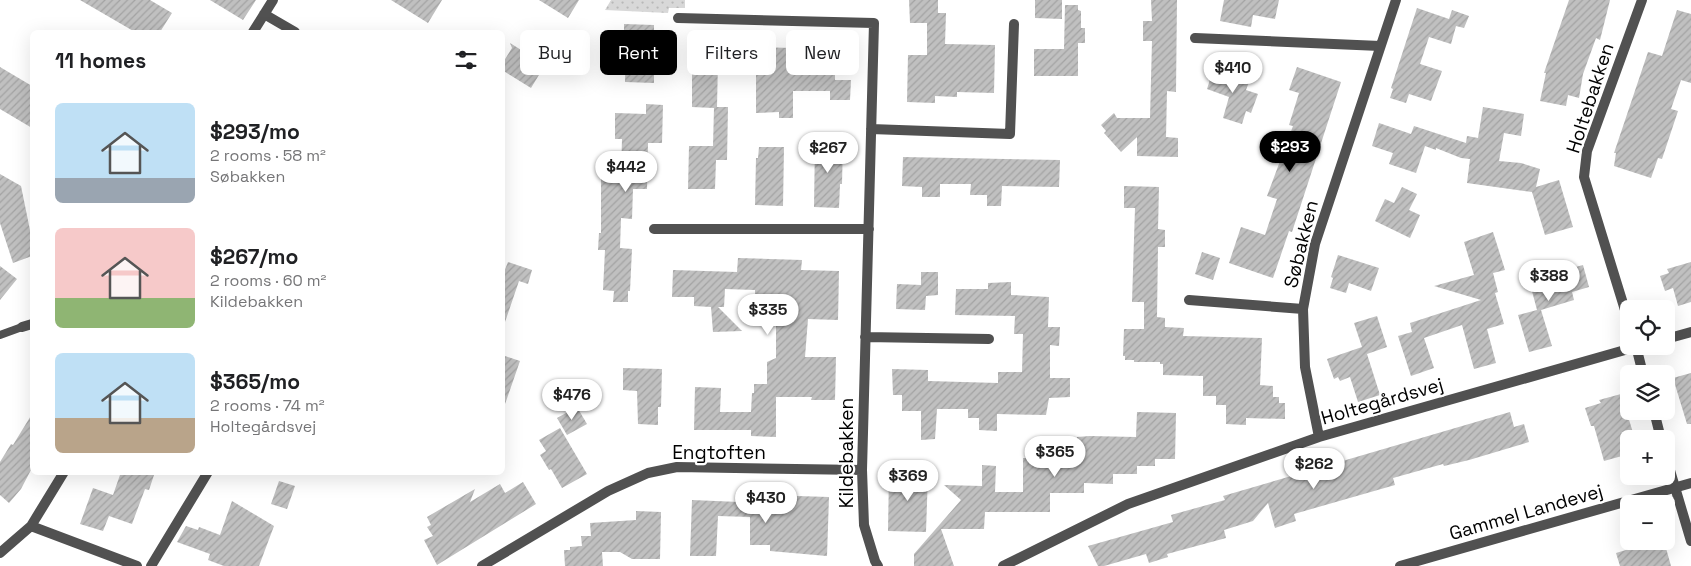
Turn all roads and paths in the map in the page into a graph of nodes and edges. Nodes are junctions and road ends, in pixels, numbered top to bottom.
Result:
1 (272, 0) edge
2 (1396, 0) edge
3 (1642, 0) edge
4 (264, 14) junction
5 (678, 18) dead end
6 (1014, 24) dead end
7 (254, 30) edge
8 (292, 30) edge
9 (1195, 38) dead end
10 (1380, 46) junction
11 (871, 129) junction
12 (654, 229) dead end
13 (868, 229) junction
14 (1189, 300) dead end
15 (1622, 300) edge
16 (1303, 309) junction
17 (30, 325) edge
18 (22, 327) joint
19 (1691, 332) edge
20 (0, 335) edge
21 (1675, 336) edge
22 (865, 337) junction
23 (989, 339) dead end
24 (1620, 351) edge
25 (1319, 437) junction
26 (862, 470) junction
27 (62, 475) edge
28 (206, 475) edge
29 (1691, 483) edge
30 (1674, 485) edge
31 (1675, 488) junction
32 (31, 526) junction
33 (1691, 540) edge
34 (0, 553) edge
35 (137, 566) edge
36 (151, 566) edge
37 (482, 566) edge
38 (878, 566) edge
39 (1003, 566) edge
40 (1400, 566) edge

1 - 4 street
2 - 10 street, Søbakken
3 - 15 street, Holtebakken
4 - 7 street
4 - 8 street
5 - 11 street, Kildebakken
6 - 11 street
9 - 10 street
10 - 16 street, Søbakken
11 - 13 street, Kildebakken
12 - 13 street
13 - 22 street, Kildebakken
14 - 16 street, Søbakken
16 - 25 street, Søbakken
17 - 18 street
18 - 20 lane
19 - 21 street
22 - 23 street
22 - 26 street, Kildebakken
24 - 25 street, Holtegårdsvej
25 - 39 street, Holtegårdsvej
26 - 37 street, Engtoften
26 - 38 street, Kildebakken
27 - 32 street
28 - 36 street
29 - 31 street, Gammel Landevej
30 - 31 street
31 - 33 street
31 - 40 street, Gammel Landevej
32 - 34 street
32 - 35 street

